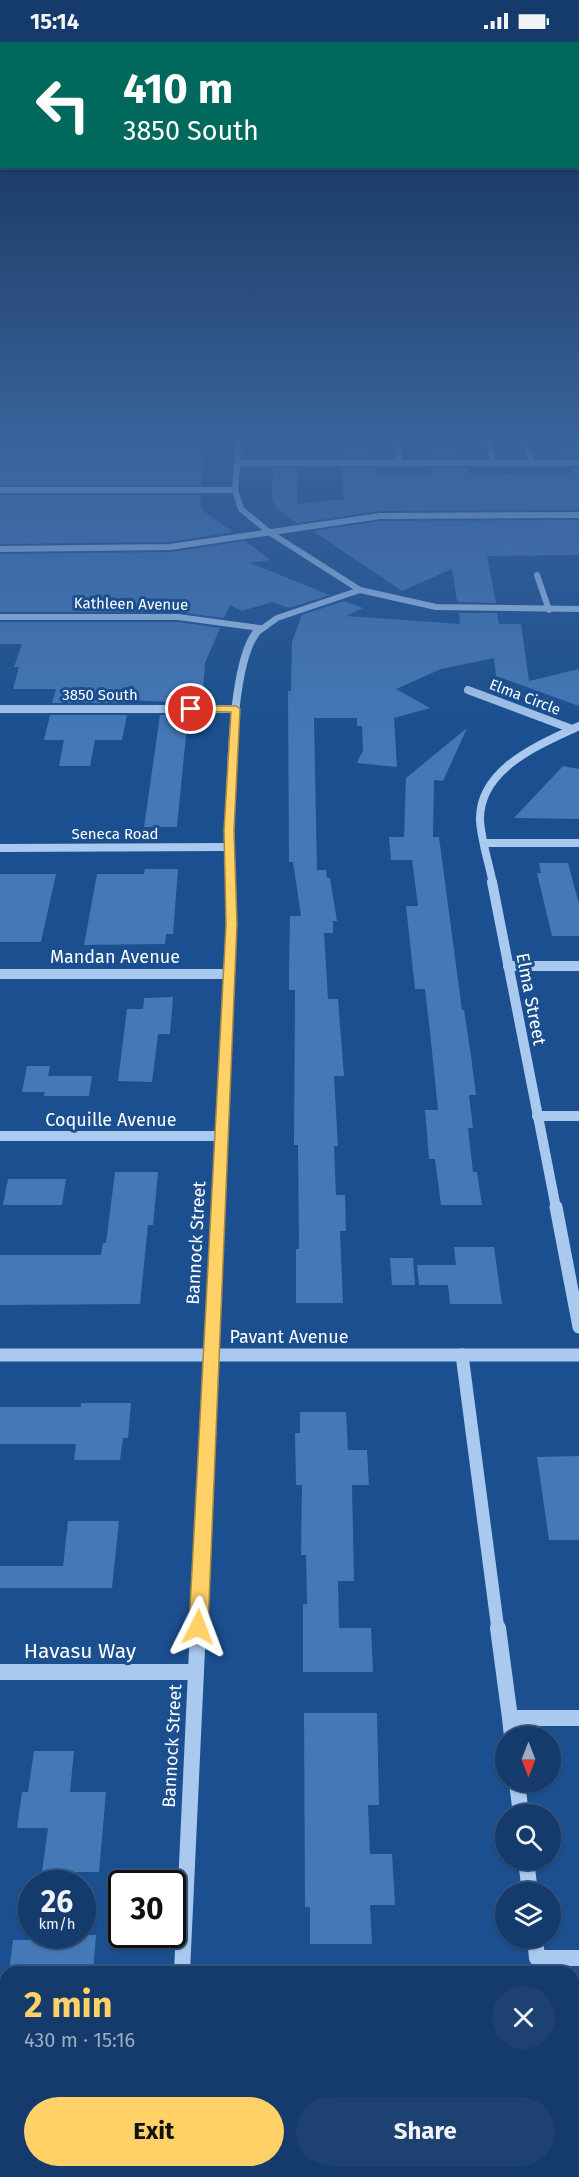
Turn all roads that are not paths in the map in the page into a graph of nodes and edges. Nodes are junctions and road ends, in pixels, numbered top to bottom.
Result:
1 (210, 541) edge
2 (283, 541) edge
3 (0, 549) edge
4 (537, 575) dead end
5 (360, 590) junction
6 (579, 609) edge
7 (549, 610) junction
8 (0, 617) edge
9 (260, 628) junction
10 (468, 690) dead end
11 (0, 709) edge
12 (236, 709) junction
13 (575, 727) edge
14 (484, 843) junction
15 (579, 843) edge
16 (229, 847) junction
17 (0, 848) edge
18 (508, 966) junction
19 (579, 966) edge
20 (0, 974) edge
21 (229, 974) junction
22 (537, 1116) junction
23 (579, 1116) edge
24 (0, 1136) edge
25 (222, 1136) junction
26 (579, 1327) edge
27 (0, 1355) edge
28 (211, 1355) junction
29 (462, 1355) junction
30 (579, 1355) edge
31 (0, 1672) edge
32 (196, 1672) junction
33 (510, 1718) junction
34 (579, 1718) edge
35 (511, 1726) edge
36 (536, 1948) edge
37 (579, 1959) edge
38 (182, 1966) edge

1 - 3 street
2 - 5 street
4 - 7 street
5 - 7 street
5 - 9 street, Bannock Street
6 - 7 street
8 - 9 street, Kathleen Avenue
9 - 12 street, Bannock Street
10 - 13 street, Elma Circle
11 - 12 street, 3850 South
12 - 16 street, Bannock Street
13 - 14 street, Elma Street
14 - 15 street
14 - 18 street, Elma Street
16 - 17 street, Seneca Road
16 - 21 street, Bannock Street
18 - 19 street
18 - 22 street, Elma Street
20 - 21 street, Mandan Avenue
21 - 25 street, Bannock Street
22 - 23 street
22 - 26 street, Elma Street
24 - 25 street, Coquille Avenue
25 - 28 street, Bannock Street
27 - 28 street, Pavant Avenue
28 - 29 street, Pavant Avenue
28 - 32 street, Bannock Street
29 - 30 street, Pavant Avenue
29 - 33 street
31 - 32 street, Havasu Way
32 - 38 street, Bannock Street
33 - 34 street
33 - 35 street
36 - 37 street

